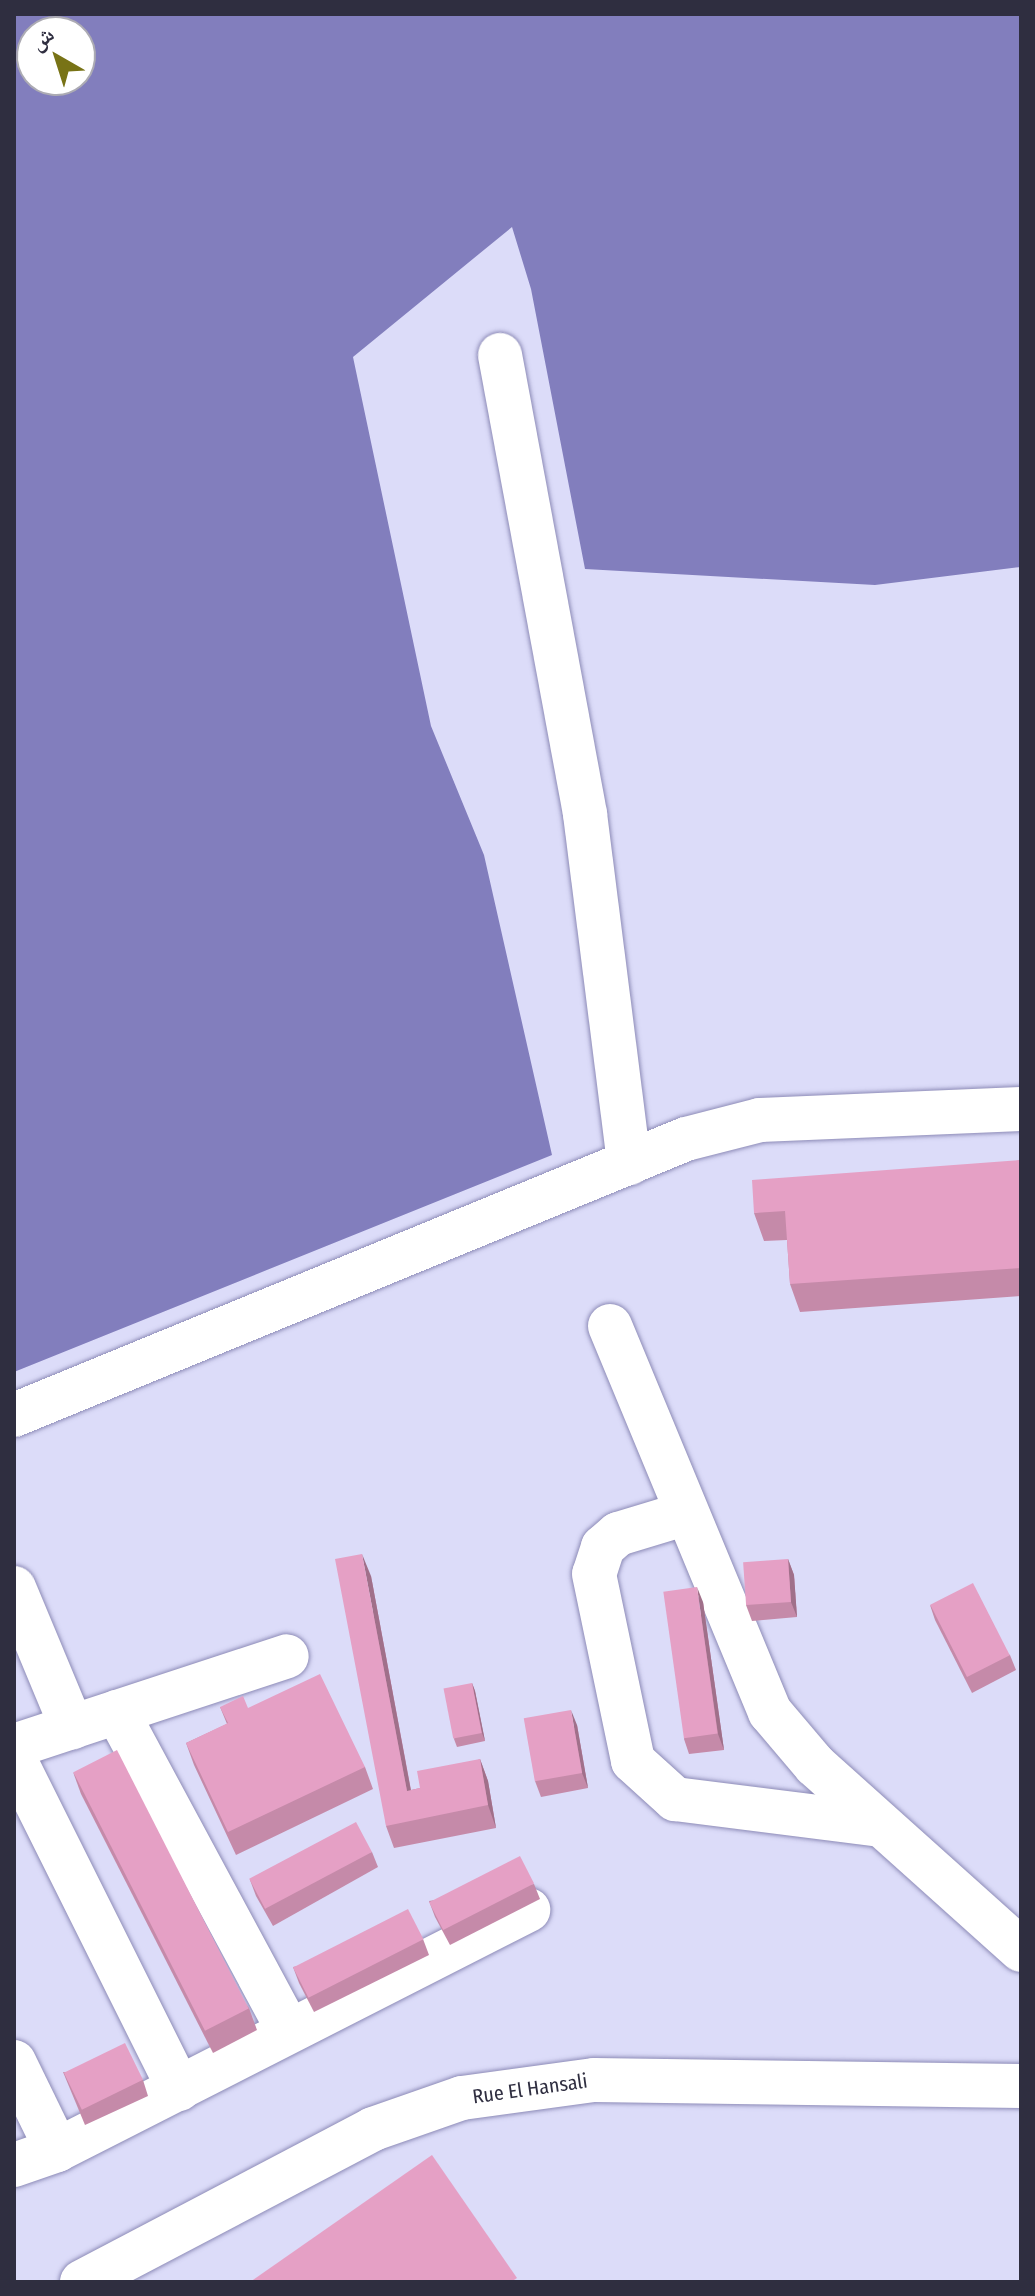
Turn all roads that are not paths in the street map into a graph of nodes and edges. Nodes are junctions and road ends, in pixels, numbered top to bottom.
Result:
1 (500, 355) dead end
2 (1021, 1109) edge
3 (629, 1163) junction
4 (610, 1326) dead end
5 (14, 1415) edge
6 (684, 1514) junction
7 (14, 1588) edge
8 (287, 1656) dead end
9 (117, 1712) junction
10 (72, 1727) junction
11 (14, 1746) edge
12 (14, 1758) edge
13 (880, 1825) junction
14 (528, 1910) dead end
15 (1021, 1950) edge
16 (289, 2031) junction
17 (14, 2062) edge
18 (1021, 2086) edge
19 (179, 2089) junction
20 (57, 2150) junction
21 (14, 2165) edge
22 (82, 2282) edge

1 - 3 street
2 - 3 street
3 - 5 street
4 - 6 street
6 - 13 street
6 - 13 street
7 - 10 street
8 - 9 street
9 - 10 street
9 - 16 street
10 - 11 street
12 - 19 street
13 - 15 street
14 - 16 street
16 - 19 street
17 - 20 street
18 - 22 street, Rue El Hansali
19 - 20 street
20 - 21 street

